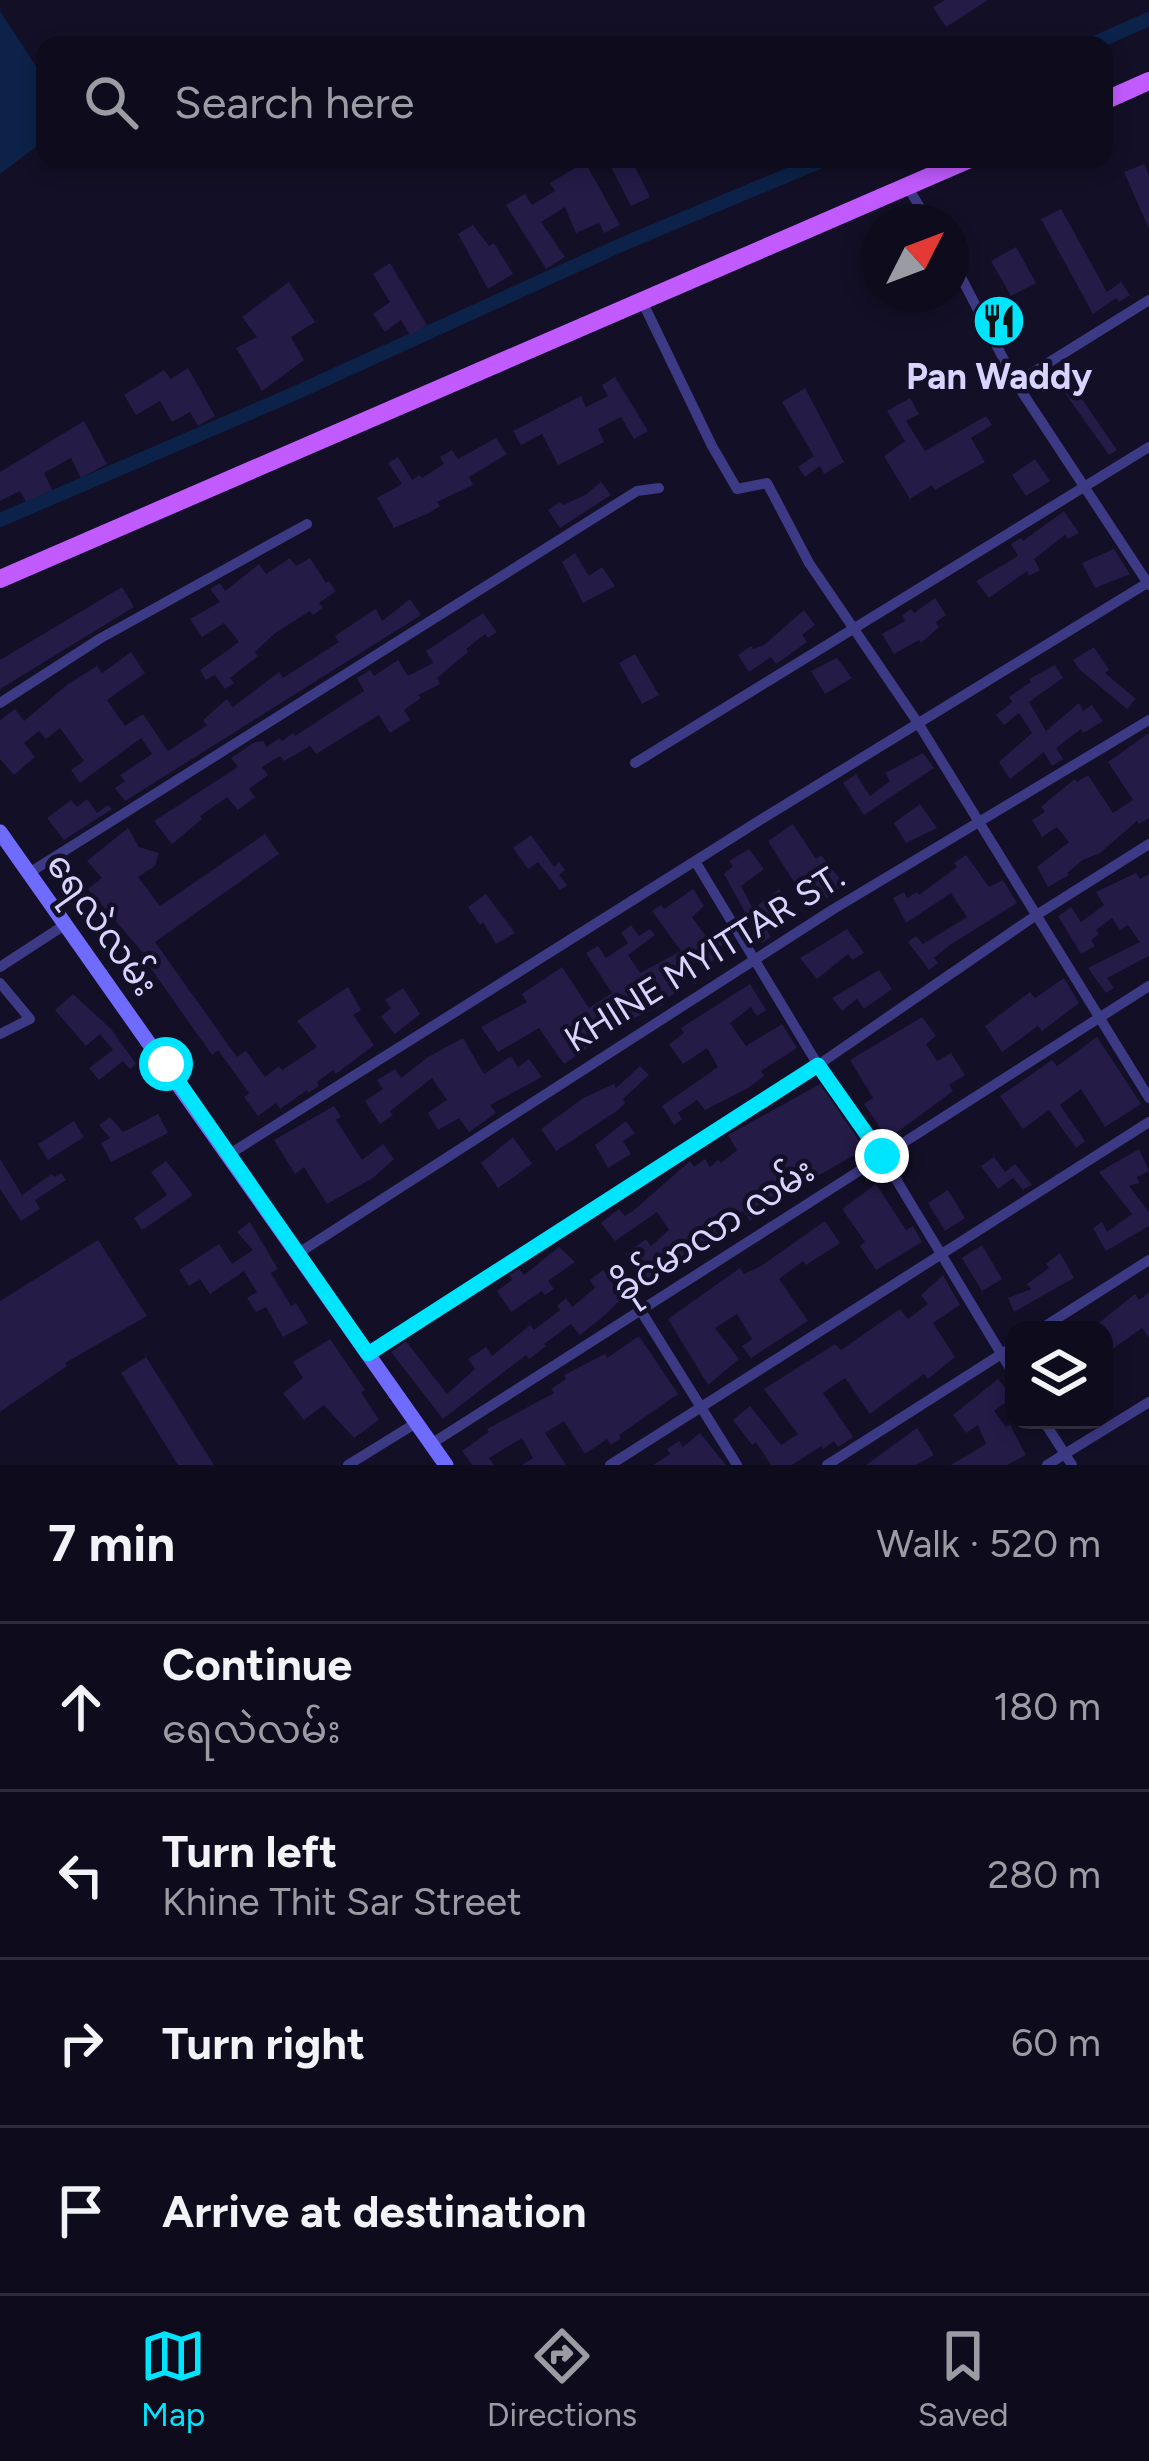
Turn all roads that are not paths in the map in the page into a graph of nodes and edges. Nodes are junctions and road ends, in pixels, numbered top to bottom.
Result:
1 (1149, 81) edge
2 (1113, 97) edge
3 (949, 168) edge
4 (908, 186) junction
5 (918, 204) edge
6 (969, 293) edge
7 (1149, 300) edge
8 (642, 302) junction
9 (1016, 383) junction
10 (1149, 447) edge
11 (659, 488) dead end
12 (1086, 488) junction
13 (308, 524) dead end
14 (0, 579) edge
15 (1148, 583) edge
16 (857, 628) junction
17 (0, 704) edge
18 (1149, 720) edge
19 (918, 723) junction
20 (634, 763) dead end
21 (980, 824) junction
22 (0, 832) edge
23 (1149, 844) edge
24 (695, 861) junction
25 (29, 873) junction
26 (1035, 916) junction
27 (66, 924) junction
28 (753, 960) junction
29 (0, 967) edge
30 (0, 983) edge
31 (1149, 986) edge
32 (1100, 1018) junction
33 (0, 1034) edge
34 (818, 1065) junction
35 (1149, 1097) edge
36 (1149, 1122) edge
37 (228, 1154) junction
38 (882, 1156) junction
39 (297, 1254) junction
40 (941, 1254) junction
41 (1149, 1260) edge
42 (641, 1311) junction
43 (1053, 1321) edge
44 (1005, 1351) edge
45 (368, 1354) junction
46 (1000, 1354) junction
47 (1005, 1362) edge
48 (1149, 1402) edge
49 (701, 1407) junction
50 (416, 1423) junction
51 (1049, 1429) edge
52 (431, 1444) junction
53 (1068, 1459) edge
54 (348, 1465) edge
55 (446, 1465) edge
56 (610, 1465) edge
57 (736, 1465) edge
58 (827, 1465) edge
59 (1047, 1465) edge

1 - 2 main road
3 - 4 main road
4 - 5 street
4 - 8 main road
6 - 9 street
7 - 9 street
8 - 14 main road
8 - 16 street
9 - 12 street
10 - 12 street
11 - 25 street
12 - 15 street
12 - 16 street
13 - 17 street
15 - 19 street
16 - 19 street
16 - 20 street
18 - 21 street, KHINE MYITTAR ST.
19 - 21 street
19 - 24 street
21 - 26 street
21 - 28 street, KHINE MYITTAR ST.
22 - 25 main road, ရေလဲလမ်း
23 - 26 street
24 - 28 street
24 - 37 street
25 - 27 main road, ရေလဲလမ်း
26 - 32 street
26 - 34 street
27 - 29 street
27 - 37 main road, ရေလဲလမ်း
28 - 34 street
28 - 39 street, KHINE MYITTAR ST.
30 - 33 street
31 - 32 street, ခိုင်မာလာ လမ်း
32 - 35 street
32 - 38 street, ခိုင်မာလာ လမ်း
34 - 38 street
34 - 45 street
36 - 40 street
37 - 39 main road, ရေလဲလမ်း
38 - 40 street
38 - 42 street, ခိုင်မာလာ လမ်း
39 - 45 main road, ရေလဲလမ်း
40 - 46 street
40 - 49 street
41 - 43 street
42 - 49 street
42 - 52 street, ခိုင်မာလာ လမ်း
44 - 46 street
45 - 50 main road, ရေလဲလမ်း
46 - 47 street
46 - 58 street
48 - 53 street
49 - 56 street
49 - 57 street
50 - 52 main road, ရေလဲလမ်း
50 - 54 street
51 - 53 street
52 - 55 main road, ရေလဲလမ်း
53 - 59 street

